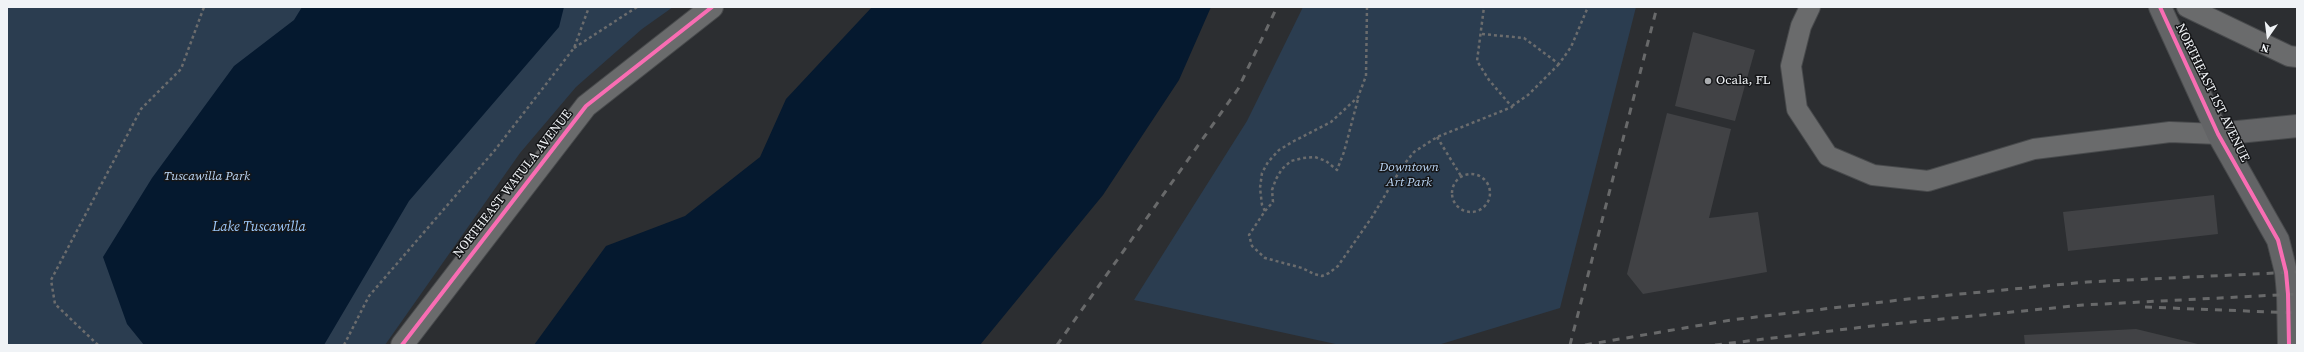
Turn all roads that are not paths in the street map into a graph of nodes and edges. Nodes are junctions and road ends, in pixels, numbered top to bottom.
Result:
1 (712, 7) edge
2 (1810, 7) edge
3 (2160, 7) edge
4 (2187, 7) edge
5 (2297, 57) edge
6 (2297, 126) edge
7 (2218, 134) junction
8 (2297, 333) edge
9 (402, 345) edge
10 (2289, 345) edge

1 - 9 street, NORTHEAST WATULA AVENUE
2 - 7 lane
3 - 7 main road, NORTHEAST 1ST AVENUE
4 - 5 lane
6 - 7 main road
7 - 10 main road, NORTHEAST 1ST AVENUE
8 - 10 main road

